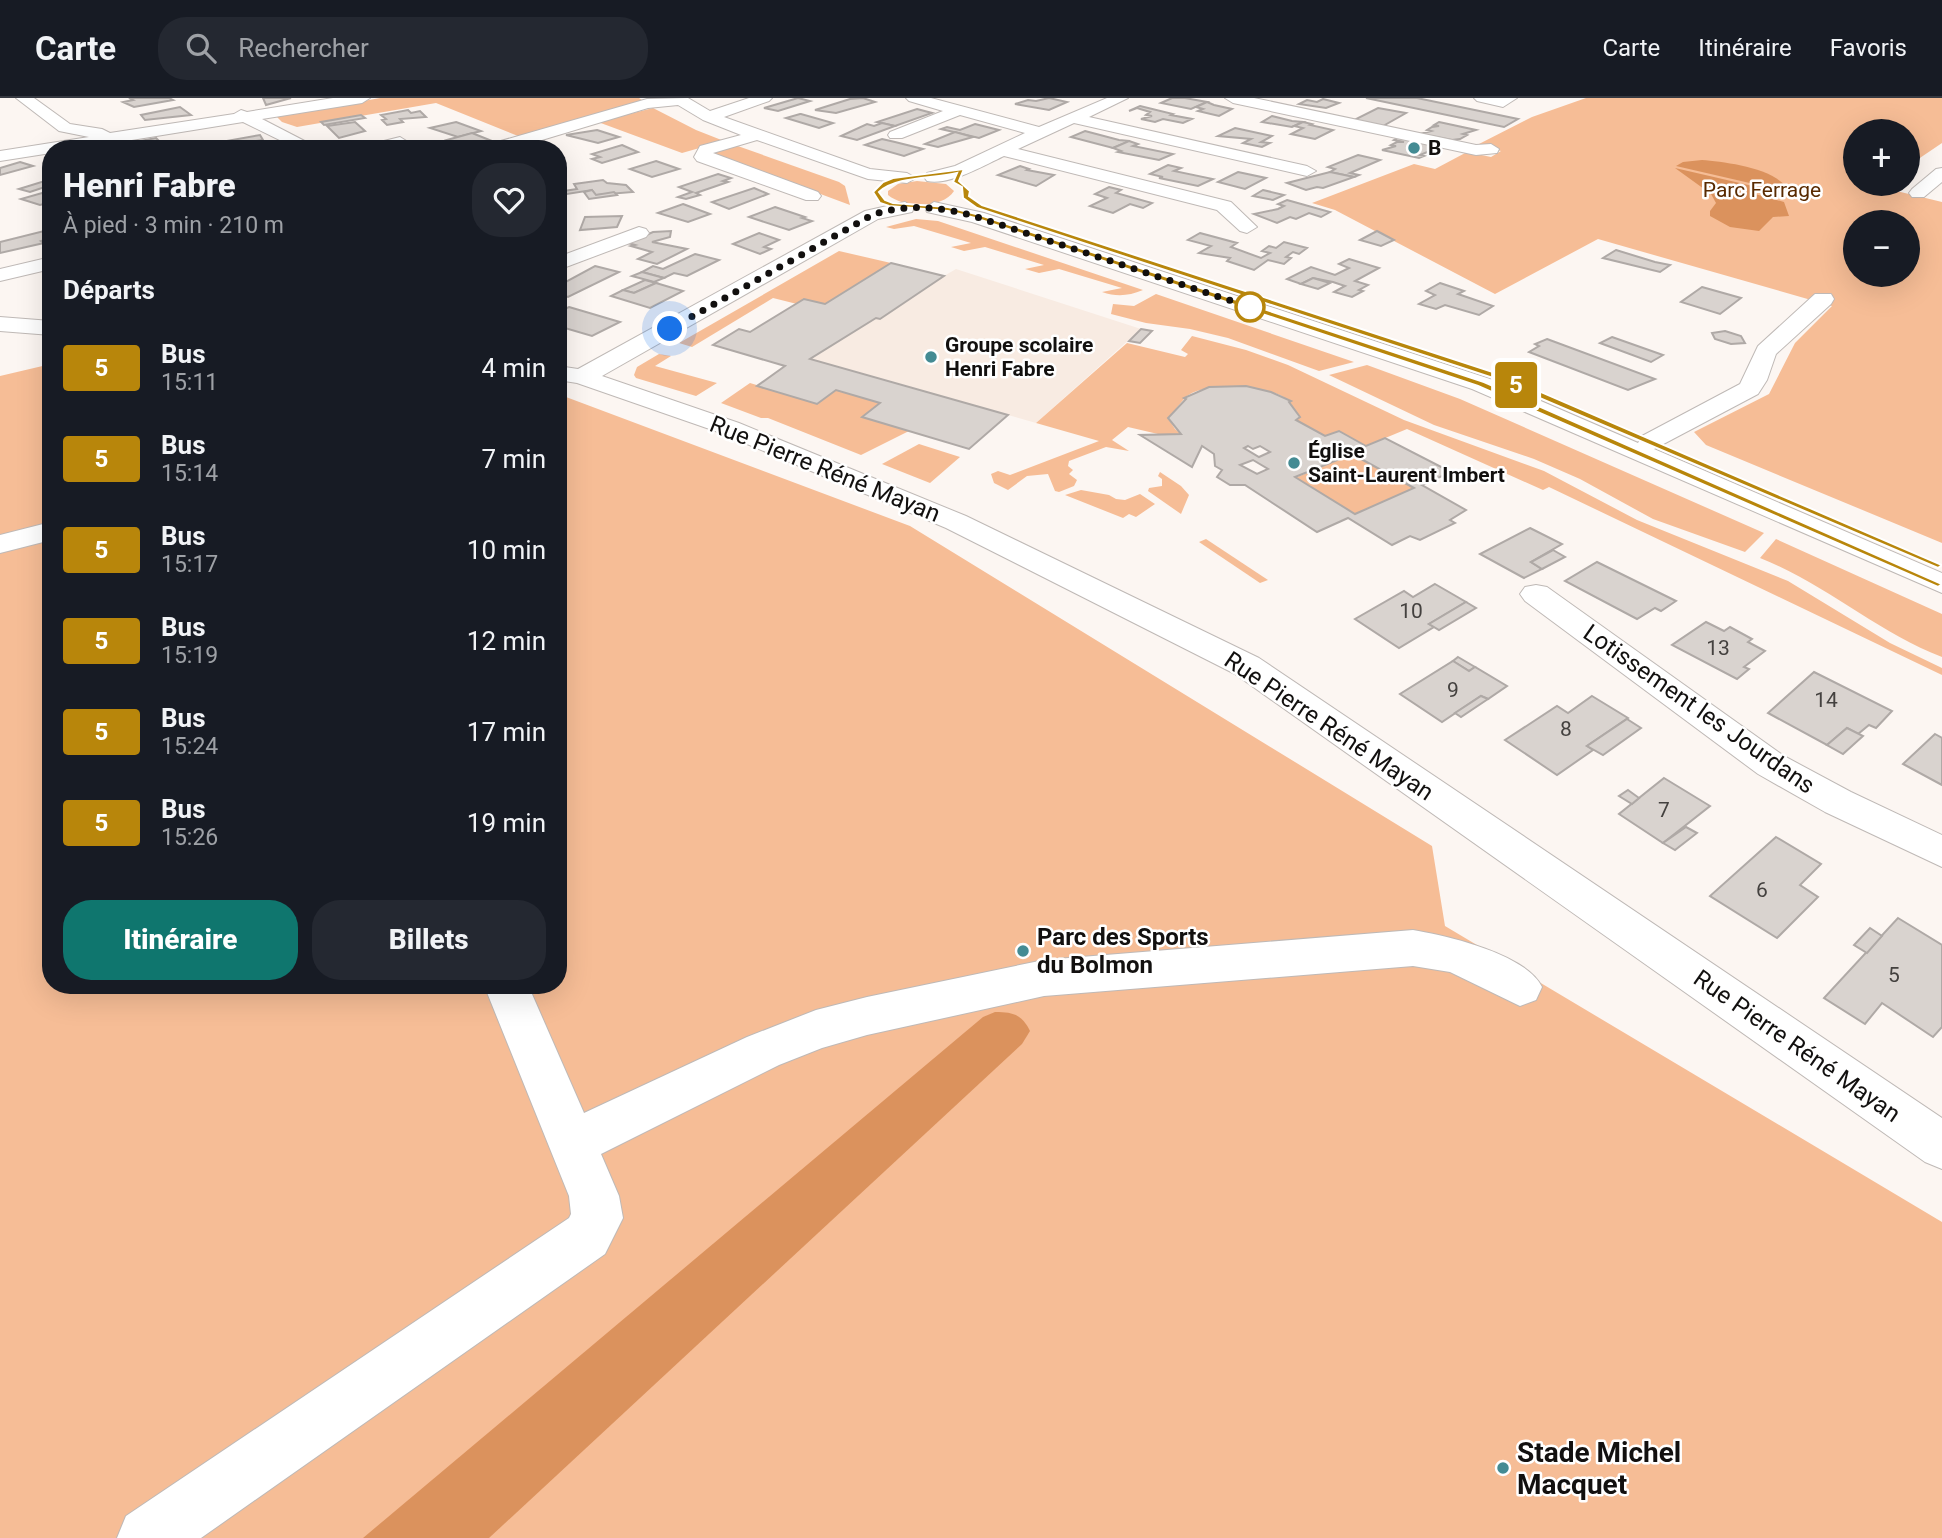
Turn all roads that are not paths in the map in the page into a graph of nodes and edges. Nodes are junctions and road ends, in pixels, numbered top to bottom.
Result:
1 (24, 98) edge
2 (362, 98) edge
3 (764, 98) edge
4 (914, 98) edge
5 (1093, 98) edge
6 (1233, 98) edge
7 (1482, 98) edge
8 (1509, 98) edge
9 (679, 99) edge
10 (1115, 100) edge
11 (216, 104) dead end
12 (959, 110) junction
13 (247, 117) junction
14 (709, 117) junction
15 (1073, 118) junction
16 (1040, 132) junction
17 (129, 135) junction
18 (758, 135) junction
19 (896, 135) dead end
20 (98, 140) edge
21 (294, 140) edge
22 (524, 140) edge
23 (42, 149) edge
24 (1491, 149) dead end
25 (1002, 150) junction
26 (0, 156) edge
27 (1307, 171) dead end
28 (1942, 173) edge
29 (962, 184) junction
30 (1920, 190) edge
31 (876, 194) junction
32 (812, 196) dead end
33 (933, 208) junction
34 (1247, 227) dead end
35 (639, 233) dead end
36 (567, 261) edge
37 (42, 265) edge
38 (0, 275) edge
39 (1822, 300) dead end
40 (0, 324) edge
41 (42, 327) edge
42 (570, 375) edge
43 (1651, 442) junction
44 (42, 533) edge
45 (0, 544) edge
46 (1942, 565) edge
47 (1942, 584) edge
48 (1536, 594) dead end
49 (1942, 852) edge
50 (1520, 987) dead end
51 (510, 994) edge
52 (572, 1143) junction
53 (1942, 1146) edge
54 (148, 1538) edge

1 - 17 street
2 - 13 street
3 - 14 street
4 - 12 street
5 - 10 street
6 - 24 street
7 - 8 street
9 - 14 street
9 - 22 street
10 - 15 street
11 - 13 street
12 - 16 street
12 - 19 street
13 - 17 street
13 - 21 street
14 - 18 street
15 - 16 street
15 - 27 street
16 - 25 street
17 - 20 street
18 - 31 street
18 - 32 street
23 - 26 street
25 - 29 street
25 - 34 street
28 - 30 street
29 - 31 street
29 - 33 street
29 - 43 street
31 - 33 street
31 - 42 street
33 - 47 street
35 - 36 street
37 - 38 street
39 - 43 street
40 - 41 street
42 - 53 street, Rue Pierre Réné Mayan
43 - 46 street
44 - 45 street
48 - 49 street, Lotissement les Jourdans
50 - 52 street
51 - 52 street
52 - 54 street

